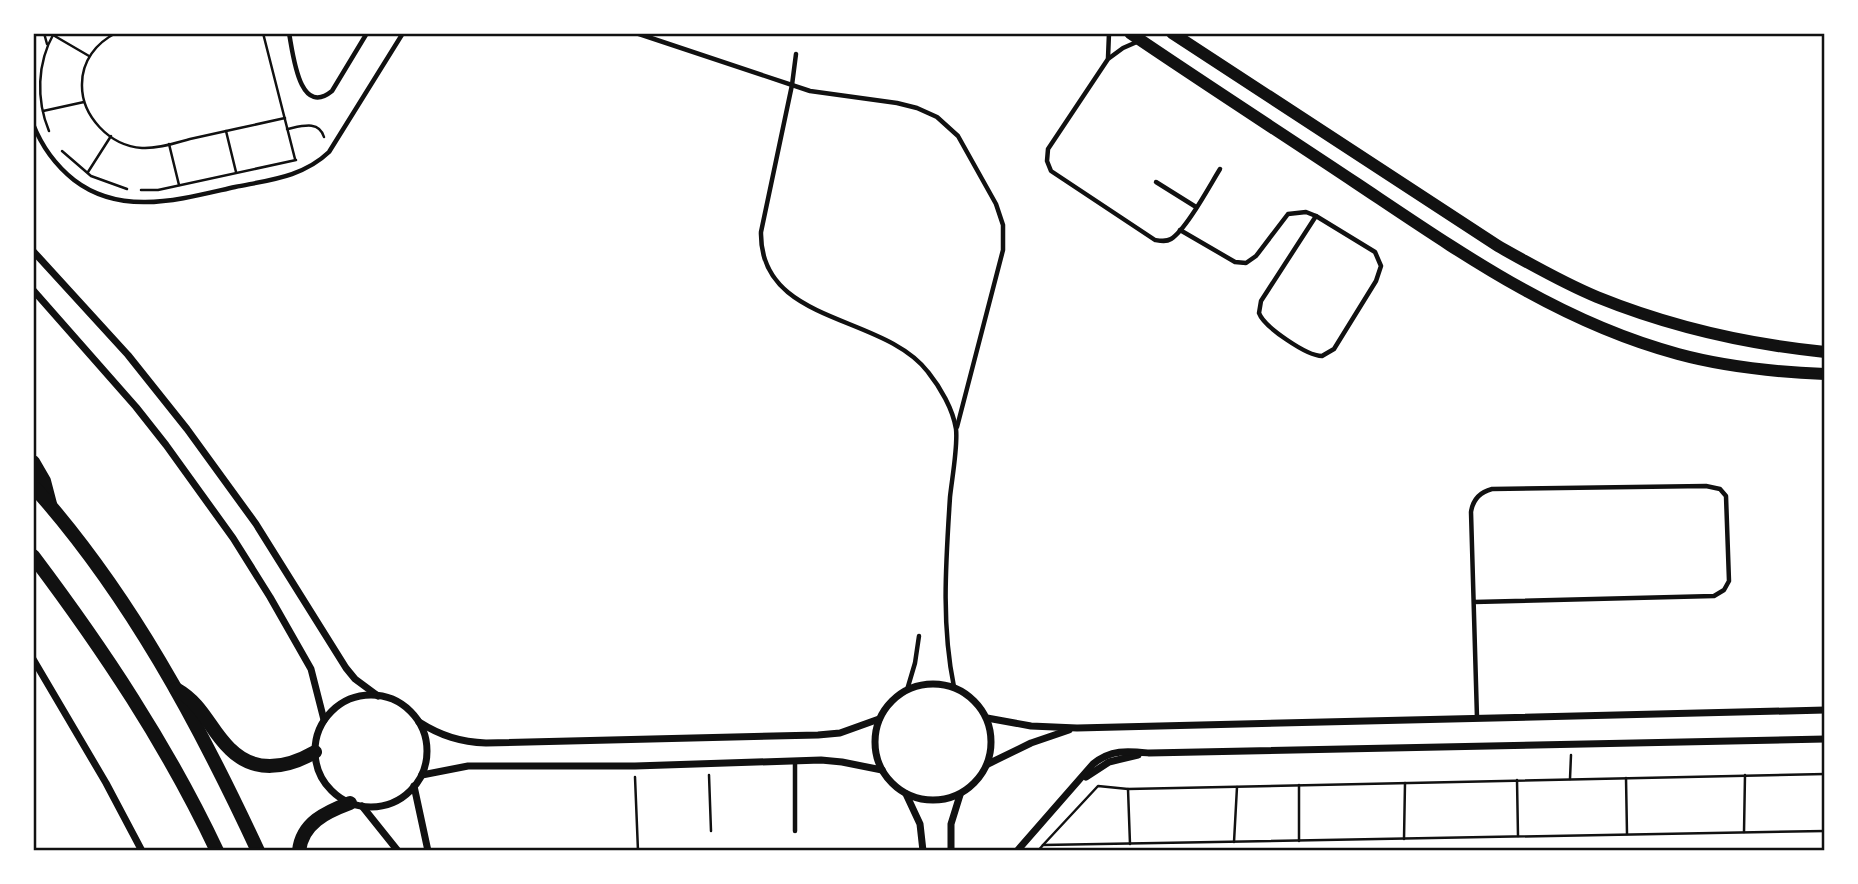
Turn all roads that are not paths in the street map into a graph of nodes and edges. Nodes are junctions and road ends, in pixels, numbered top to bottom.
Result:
1 (289, 33) edge
2 (367, 33) edge
3 (403, 33) edge
4 (636, 33) edge
5 (1109, 33) edge
6 (1172, 33) edge
7 (1135, 37) edge
8 (796, 54) dead end
9 (1108, 59) junction
10 (792, 85) junction
11 (33, 124) edge
12 (1220, 169) dead end
13 (1156, 182) dead end
14 (1196, 207) junction
15 (1316, 216) junction
16 (1180, 230) junction
17 (33, 251) edge
18 (33, 290) edge
19 (1825, 352) edge
20 (1825, 374) edge
21 (956, 429) junction
22 (33, 462) edge
23 (33, 486) edge
24 (50, 505) junction
25 (33, 556) edge
26 (1474, 602) junction
27 (919, 636) dead end
28 (33, 659) edge
29 (954, 687) junction
30 (175, 688) junction
31 (907, 690) junction
32 (378, 695) junction
33 (1825, 710) edge
34 (987, 718) junction
35 (879, 719) junction
36 (1477, 719) junction
37 (324, 720) junction
38 (419, 722) junction
39 (1077, 728) junction
40 (1825, 739) edge
41 (314, 752) junction
42 (794, 761) junction
43 (988, 764) junction
44 (882, 770) junction
45 (422, 775) junction
46 (414, 786) junction
47 (905, 794) junction
48 (960, 795) junction
49 (356, 804) junction
50 (795, 831) dead end
51 (1027, 838) junction
52 (142, 851) edge
53 (217, 851) edge
54 (258, 851) edge
55 (299, 851) edge
56 (398, 851) edge
57 (428, 851) edge
58 (923, 851) edge
59 (951, 851) edge
60 (1009, 851) edge
61 (1017, 851) edge

1 - 2 lane
3 - 11 lane
4 - 10 lane
5 - 9 lane
6 - 19 main road
7 - 9 lane
7 - 20 main road
8 - 10 lane
9 - 16 lane
10 - 21 lane
10 - 21 lane
12 - 14 lane
13 - 14 lane
14 - 16 lane
15 - 15 lane
15 - 16 lane
17 - 32 street
18 - 37 street
21 - 29 lane
22 - 24 highway
23 - 24 highway
24 - 30 highway
25 - 53 highway
26 - 26 lane
26 - 36 lane
27 - 31 lane
28 - 52 street
29 - 31 street
29 - 34 street
30 - 41 highway
30 - 54 highway
31 - 35 street
32 - 37 street
32 - 38 street
33 - 36 street
34 - 39 street
34 - 43 street
35 - 38 street
35 - 44 street
36 - 39 street
37 - 41 street
38 - 45 street
39 - 43 street
40 - 51 street
41 - 49 street
42 - 44 street
42 - 45 street
42 - 50 lane
43 - 48 street
44 - 47 street
45 - 46 street
46 - 49 street
46 - 57 street
47 - 48 street
47 - 58 street
48 - 59 street
49 - 55 highway
49 - 56 street
51 - 60 street
51 - 61 street

